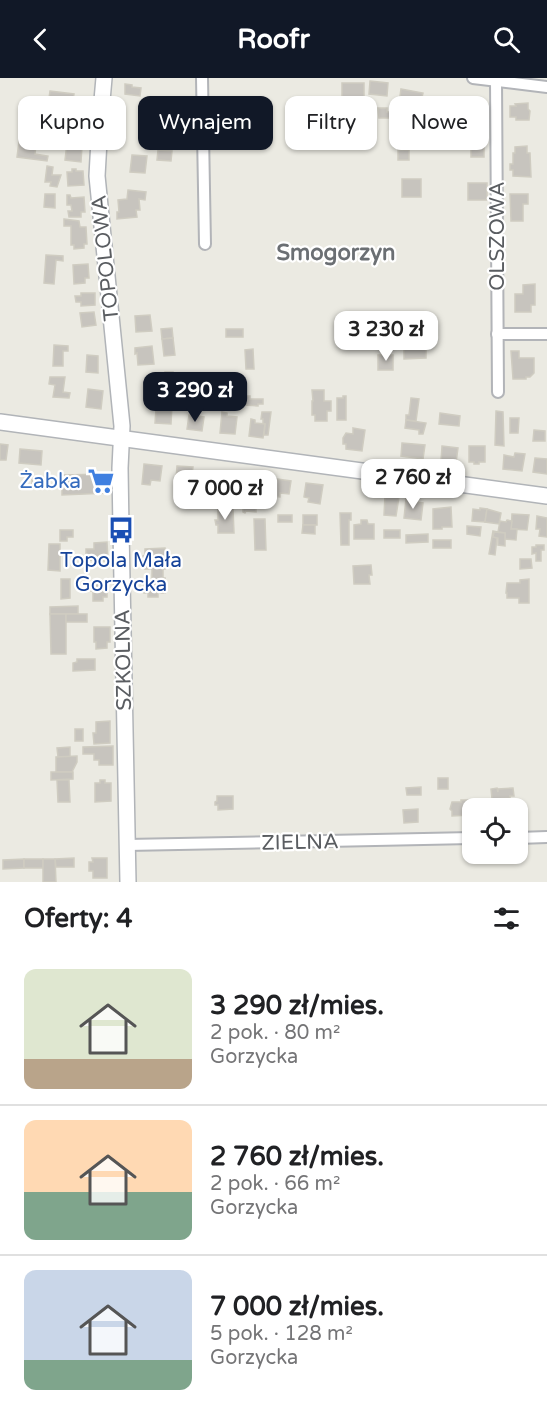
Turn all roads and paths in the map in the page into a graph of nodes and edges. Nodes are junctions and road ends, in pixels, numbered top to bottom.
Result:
1 (104, 78) edge
2 (202, 78) edge
3 (473, 78) edge
4 (496, 81) junction
5 (547, 87) edge
6 (205, 244) dead end
7 (497, 334) junction
8 (547, 334) edge
9 (498, 392) dead end
10 (0, 422) edge
11 (122, 439) junction
12 (547, 496) edge
13 (547, 837) edge
14 (462, 838) edge
15 (528, 838) edge
16 (127, 845) junction
17 (128, 882) edge

1 - 11 street, TOPOLOWA
2 - 6 street
3 - 4 street
4 - 5 street
4 - 7 street, OLSZOWA
7 - 8 street
7 - 9 street, OLSZOWA
10 - 11 street
11 - 12 street
11 - 16 street, SZKOLNA
13 - 15 street
14 - 16 street, ZIELNA
16 - 17 street, SZKOLNA

